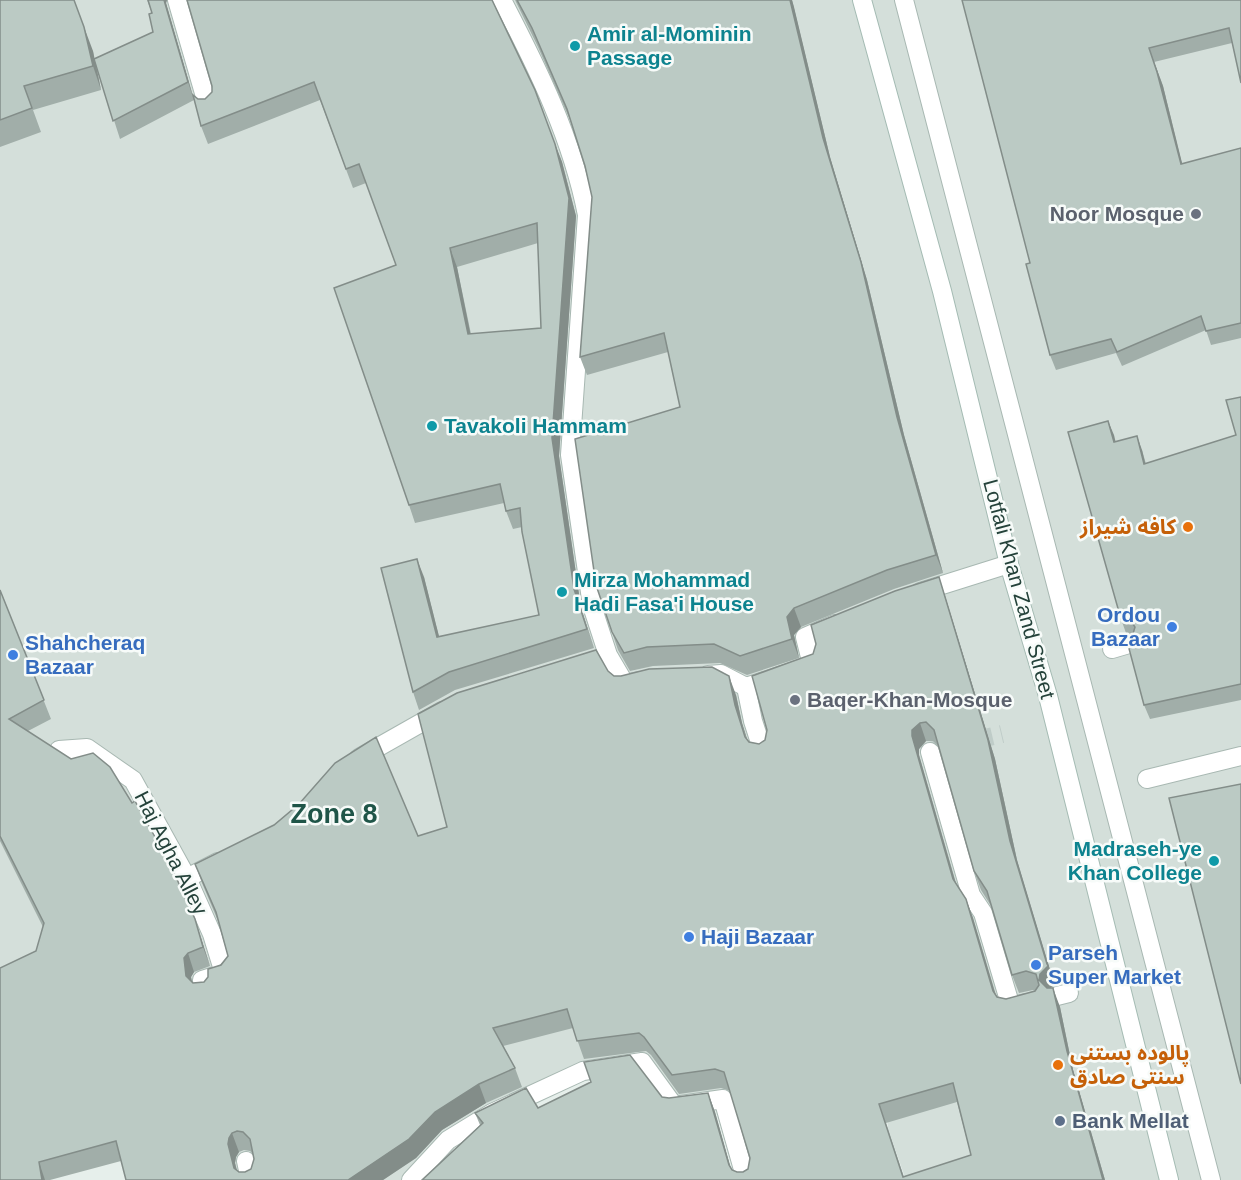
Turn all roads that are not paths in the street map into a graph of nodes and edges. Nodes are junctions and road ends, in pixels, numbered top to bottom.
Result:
1 (177, 0) edge
2 (502, 0) edge
3 (862, 0) edge
4 (904, 0) edge
5 (208, 107) edge
6 (1010, 564) junction
7 (908, 596) edge
8 (846, 620) edge
9 (688, 676) edge
10 (654, 677) edge
11 (746, 687) junction
12 (459, 701) edge
13 (59, 750) edge
14 (763, 752) edge
15 (930, 752) edge
16 (1241, 756) edge
17 (344, 767) edge
18 (1147, 779) dead end
19 (236, 854) edge
20 (187, 878) junction
21 (204, 992) edge
22 (1035, 1001) edge
23 (246, 1161) edge
24 (250, 1180) edge
25 (411, 1180) edge
26 (746, 1180) edge
27 (1169, 1180) edge
28 (1211, 1180) edge

1 - 5 street
2 - 10 street
3 - 6 street, Lotfali Khan Zand Street
4 - 28 street
6 - 7 street
6 - 27 street, Lotfali Khan Zand Street
8 - 11 street
9 - 11 street
11 - 14 street
12 - 17 street
13 - 20 street, Haj Agha Alley
15 - 22 street
16 - 18 street
19 - 20 street
20 - 21 street, Haj Agha Alley
23 - 24 street
25 - 26 street

